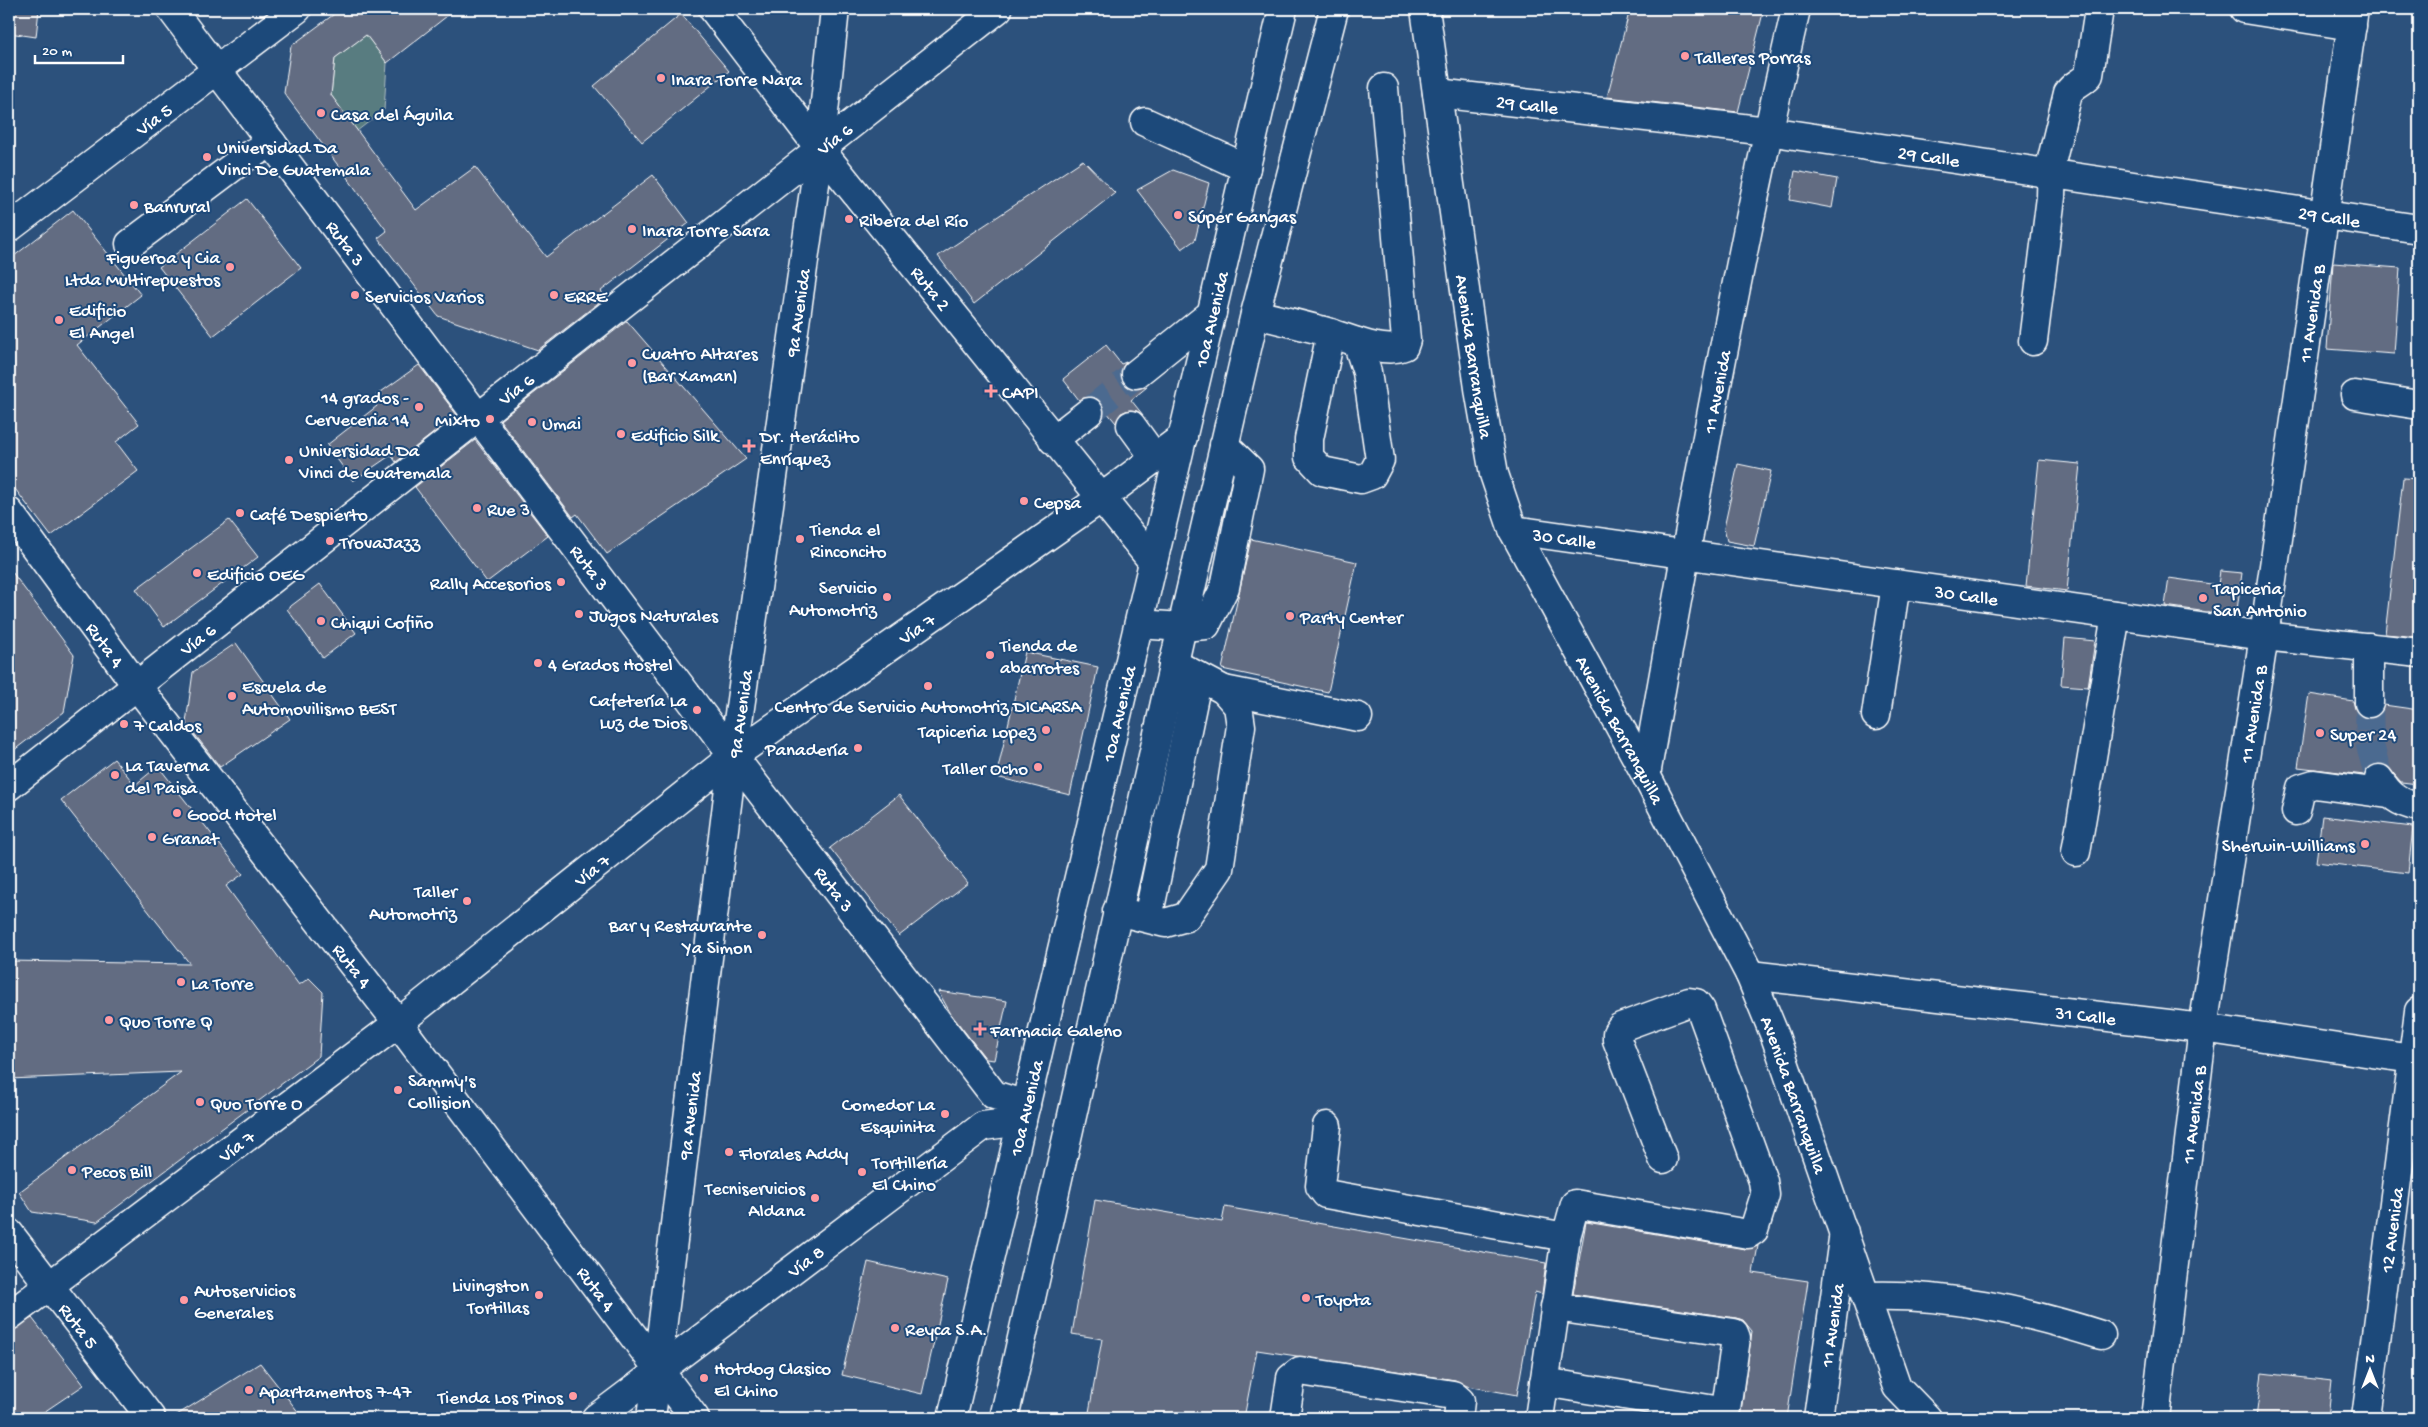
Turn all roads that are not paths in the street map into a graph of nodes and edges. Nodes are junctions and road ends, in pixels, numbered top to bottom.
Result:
1 (170, 9) edge
2 (297, 9) edge
3 (713, 9) edge
4 (835, 9) edge
5 (998, 9) edge
6 (1334, 9) edge
7 (1425, 9) edge
8 (1796, 9) edge
9 (2099, 9) edge
10 (2244, 9) edge
11 (1276, 14) edge
12 (2353, 17) edge
13 (216, 70) junction
14 (1384, 88) dead end
15 (1437, 93) junction
16 (1145, 122) dead end
17 (1768, 131) junction
18 (272, 143) junction
19 (820, 149) junction
20 (1246, 168) junction
21 (2051, 174) junction
22 (2326, 214) junction
23 (9, 228) edge
24 (2419, 229) edge
25 (130, 244) dead end
26 (1212, 313) junction
27 (1255, 314) junction
28 (1331, 333) junction
29 (2033, 341) dead end
30 (1357, 342) junction
31 (1136, 374) tunnel mouth
32 (2355, 395) dead end
33 (1192, 398) junction
34 (2419, 405) edge
35 (1089, 412) tunnel mouth
36 (478, 418) junction
37 (1231, 418) junction
38 (1131, 425) dead end
39 (1183, 437) junction
40 (1053, 440) junction
41 (1155, 458) junction
42 (1100, 499) junction
43 (9, 512) edge
44 (1513, 530) junction
45 (1685, 554) junction
46 (1152, 562) junction
47 (1896, 584) junction
48 (2116, 615) junction
49 (1139, 624) junction
50 (1182, 627) junction
51 (2264, 636) junction
52 (2369, 648) junction
53 (2419, 653) edge
54 (1173, 663) junction
55 (1198, 677) junction
56 (137, 686) junction
57 (1224, 690) junction
58 (2369, 703) tunnel mouth
59 (1876, 715) dead end
60 (1358, 717) dead end
61 (733, 756) junction
62 (1646, 775) junction
63 (11, 788) edge
64 (2419, 807) edge
65 (2296, 811) dead end
66 (2076, 852) dead end
67 (1117, 911) junction
68 (1148, 918) junction
69 (1750, 974) junction
70 (2419, 1011) edge
71 (398, 1023) junction
72 (2203, 1028) junction
73 (2416, 1059) edge
74 (1024, 1113) junction
75 (1327, 1126) dead end
76 (1014, 1154) junction
77 (1663, 1159) dead end
78 (1844, 1232) junction
79 (9, 1233) edge
80 (1566, 1237) junction
81 (50, 1285) junction
82 (1866, 1296) junction
83 (1555, 1307) junction
84 (9, 1316) edge
85 (2100, 1335) dead end
86 (657, 1370) junction
87 (1544, 1382) junction
88 (151, 1418) edge
89 (596, 1418) edge
90 (651, 1418) edge
91 (695, 1418) edge
92 (952, 1418) edge
93 (969, 1418) edge
94 (1004, 1418) edge
95 (1285, 1418) edge
96 (1458, 1418) edge
97 (1539, 1418) edge
98 (1818, 1418) edge
99 (1926, 1418) edge
100 (2155, 1418) edge
101 (2366, 1418) edge

1 - 13 street, Ruta 3
2 - 13 street, Vía 5
3 - 19 street, Ruta 2
4 - 19 street, 9a Avenida
5 - 19 street, Vía 6
6 - 27 street
7 - 15 street, Avenida Barranquilla
8 - 17 street, 11 Avenida
9 - 21 street
10 - 12 street
11 - 20 street, 10a Avenida
12 - 22 street, 11 Avenida B
13 - 18 street, Ruta 3
13 - 23 street, Vía 5
14 - 30 street
15 - 17 street, 29 Calle
15 - 44 street, Avenida Barranquilla
16 - 20 street
17 - 21 street, 29 Calle
17 - 45 street, 11 Avenida
18 - 25 street
18 - 36 street, Ruta 3
19 - 36 street, Vía 6
19 - 40 street, Ruta 2
19 - 61 street, 9a Avenida
20 - 26 street, 10a Avenida
21 - 22 street, 29 Calle
21 - 29 street
22 - 24 street, 29 Calle
22 - 51 street, 11 Avenida B
26 - 31 street
26 - 33 street, 10a Avenida
27 - 28 street
27 - 37 street
28 - 30 street
28 - 30 street
32 - 34 street
33 - 37 street
33 - 39 street, 10a Avenida
35 - 40 street
36 - 56 street, Vía 6
36 - 61 street, Ruta 3
37 - 50 street
38 - 41 street
39 - 41 street, Vía 7
39 - 46 street, 10a Avenida
40 - 42 street, Ruta 2
41 - 42 street, Vía 7
42 - 46 street, Ruta 2
42 - 61 street, Vía 7
43 - 56 street, Ruta 4
44 - 45 street, 30 Calle
44 - 62 street, Avenida Barranquilla
45 - 47 street, 30 Calle
45 - 62 street, 11 Avenida
46 - 49 street, 10a Avenida
47 - 48 street, 30 Calle
47 - 59 street
48 - 51 street, 30 Calle
48 - 66 street
49 - 50 street
49 - 74 street, 10a Avenida
50 - 54 street
51 - 52 street, 30 Calle
51 - 72 street, 11 Avenida B
52 - 53 street, 30 Calle
52 - 58 street
54 - 55 street
54 - 67 street
55 - 57 street
55 - 68 street
56 - 63 street, Vía 6
56 - 71 street, Ruta 4
57 - 60 street
57 - 68 street
61 - 71 street, Vía 7
61 - 74 street, Ruta 3
61 - 86 street, 9a Avenida
62 - 69 street, Avenida Barranquilla
64 - 65 street
67 - 68 street
67 - 94 street
69 - 72 street, 31 Calle
69 - 78 street, Avenida Barranquilla
70 - 73 street, 12 Avenida
71 - 81 street, Vía 7
71 - 86 street, Ruta 4
72 - 73 street, 31 Calle
72 - 100 street, 11 Avenida B
73 - 101 street, 12 Avenida
74 - 76 street, 10a Avenida
74 - 86 street, Vía 8
75 - 80 street
76 - 92 street, 10a Avenida
76 - 93 street
77 - 80 street
78 - 82 street, Avenida Barranquilla
78 - 98 street, 11 Avenida
79 - 81 street, Ruta 5
80 - 83 street
81 - 84 street, Vía 7
81 - 88 street, Ruta 5
82 - 85 street
82 - 99 street, Avenida Barranquilla
83 - 87 street
83 - 87 street
86 - 89 street, Vía 8
86 - 90 street, 9a Avenida
86 - 91 street, Ruta 4
87 - 97 street
95 - 96 street

